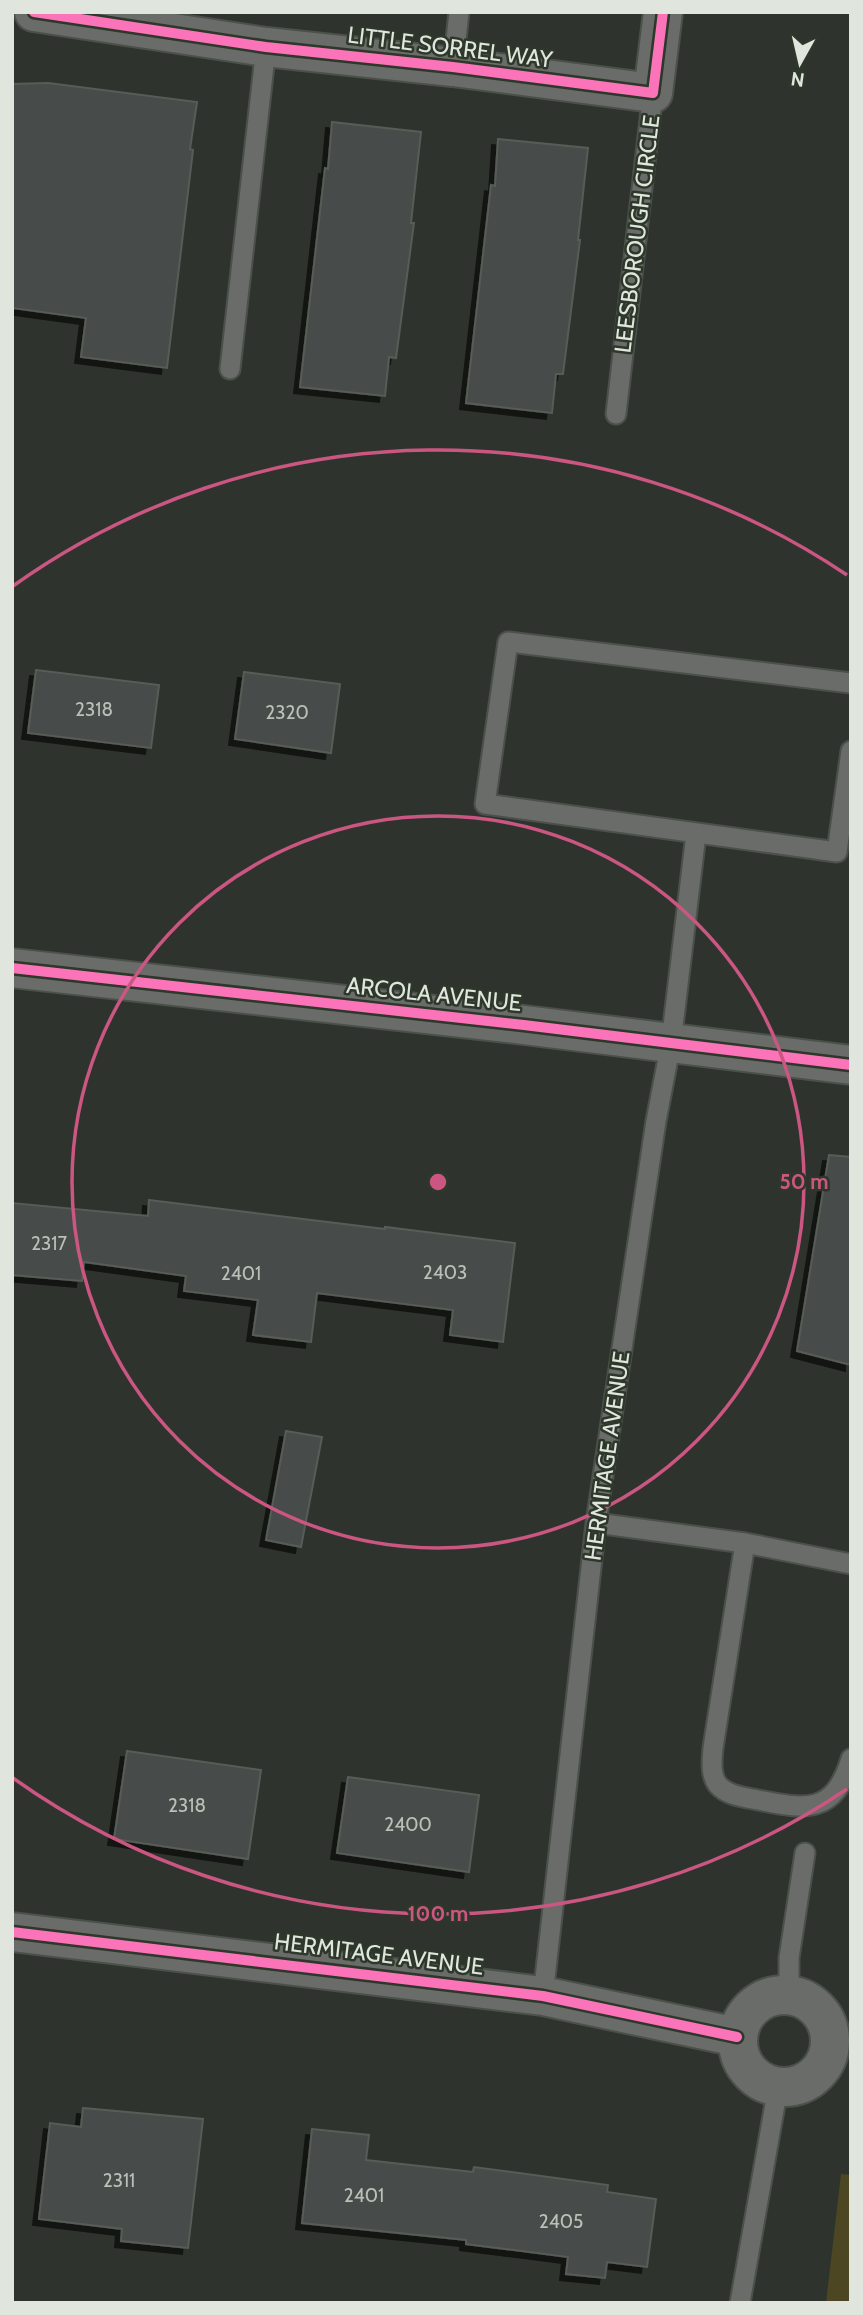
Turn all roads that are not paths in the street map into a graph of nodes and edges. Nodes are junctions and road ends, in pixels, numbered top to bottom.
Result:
1 (34, 12) edge
2 (459, 12) edge
3 (663, 12) edge
4 (82, 16) edge
5 (266, 47) junction
6 (453, 66) junction
7 (653, 93) junction
8 (230, 369) dead end
9 (617, 414) dead end
10 (851, 683) edge
11 (851, 751) edge
12 (696, 834) junction
13 (12, 968) edge
14 (671, 1043) junction
15 (851, 1065) edge
16 (596, 1522) junction
17 (744, 1544) junction
18 (851, 1564) edge
19 (851, 1759) edge
20 (805, 1853) dead end
21 (12, 1932) edge
22 (789, 1995) junction
23 (543, 1996) junction
24 (737, 2037) junction
25 (778, 2087) junction
26 (740, 2303) edge

1 - 4 street, LITTLE SORREL WAY
2 - 6 lane
3 - 7 street, LEESBOROUGH CIRCLE
4 - 5 street, LITTLE SORREL WAY
5 - 6 street, LITTLE SORREL WAY
5 - 8 lane
6 - 7 street, LITTLE SORREL WAY
7 - 9 lane, LEESBOROUGH CIRCLE
10 - 12 lane
11 - 12 lane
12 - 14 lane, HERMITAGE AVENUE
13 - 14 street, ARCOLA AVENUE
14 - 15 street, ARCOLA AVENUE
14 - 16 lane, HERMITAGE AVENUE
16 - 17 lane
16 - 23 lane, HERMITAGE AVENUE
17 - 18 lane
17 - 19 lane
20 - 22 lane
21 - 23 street, HERMITAGE AVENUE
22 - 24 street
22 - 25 street
23 - 24 street, HERMITAGE AVENUE
24 - 25 street
25 - 26 lane

